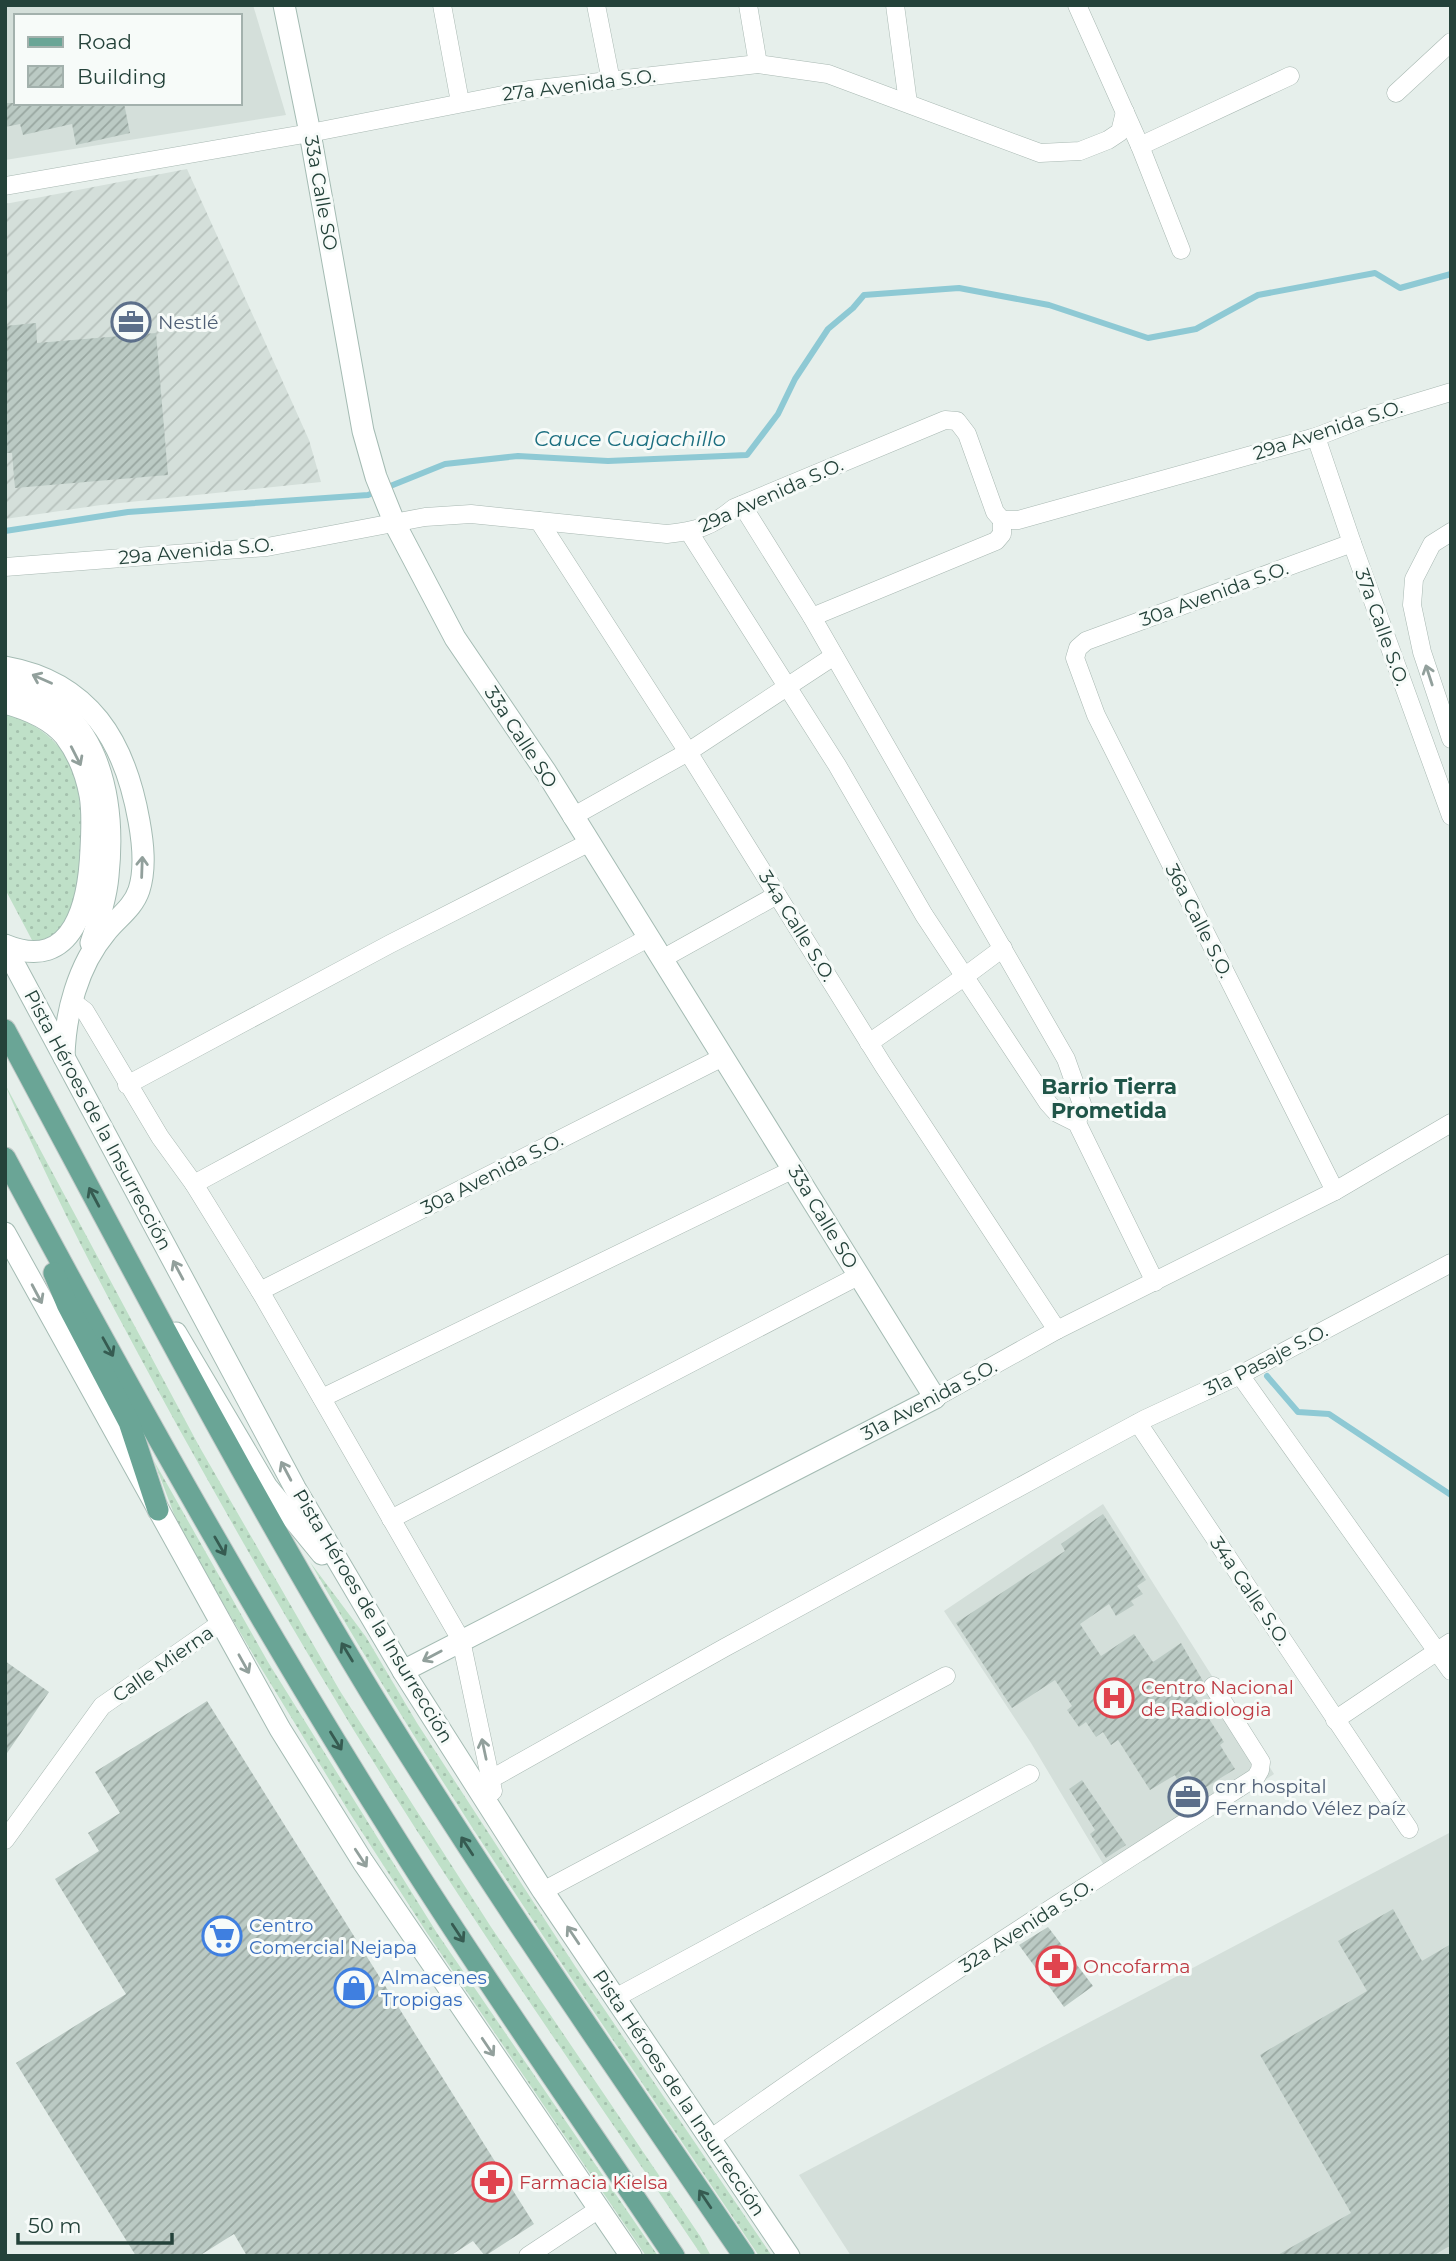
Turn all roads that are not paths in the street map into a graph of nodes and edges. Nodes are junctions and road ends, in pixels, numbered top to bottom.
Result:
1 (284, 5) edge
2 (442, 5) edge
3 (596, 5) edge
4 (748, 5) edge
5 (895, 5) edge
6 (1077, 5) edge
7 (1451, 42) edge
8 (758, 64) junction
9 (1290, 76) dead end
10 (611, 81) junction
11 (1396, 93) dead end
12 (460, 102) junction
13 (908, 103) junction
14 (1125, 112) junction
15 (310, 133) junction
16 (1140, 146) junction
17 (5, 186) edge
18 (1181, 250) dead end
19 (1451, 392) edge
20 (1316, 437) junction
21 (742, 505) junction
22 (392, 518) junction
23 (1002, 520) junction
24 (539, 521) junction
25 (1451, 531) edge
26 (689, 532) junction
27 (1352, 543) junction
28 (5, 566) edge
29 (812, 618) junction
30 (1078, 648) joint
31 (834, 656) junction
32 (5, 667) edge
33 (5, 687) edge
34 (787, 688) junction
35 (5, 703) edge
36 (1451, 739) edge
37 (688, 752) junction
38 (1451, 816) edge
39 (572, 817) junction
40 (588, 843) junction
41 (88, 883) junction
42 (777, 895) junction
43 (134, 901) junction
44 (102, 906) junction
45 (648, 937) junction
46 (5, 946) edge
47 (1003, 948) junction
48 (662, 960) junction
49 (85, 965) junction
50 (964, 978) junction
51 (73, 1002) junction
52 (5, 1030) edge
53 (869, 1043) junction
54 (64, 1057) junction
55 (723, 1057) junction
56 (127, 1084) junction
57 (1077, 1123) junction
58 (1451, 1123) edge
59 (7, 1161) edge
60 (794, 1169) junction
61 (194, 1184) junction
62 (1335, 1191) junction
63 (5, 1233) edge
64 (117, 1240) junction
65 (1451, 1263) edge
66 (858, 1276) junction
67 (1155, 1282) junction
68 (260, 1291) junction
69 (1057, 1330) junction
70 (1240, 1375) junction
71 (323, 1398) junction
72 (935, 1398) junction
73 (1138, 1423) junction
74 (158, 1510) junction
75 (391, 1519) junction
76 (367, 1610) junction
77 (221, 1623) junction
78 (461, 1640) junction
79 (1444, 1647) edge
80 (403, 1671) junction
81 (1451, 1671) edge
82 (946, 1676) dead end
83 (1213, 1686) dead end
84 (1335, 1720) junction
85 (1030, 1774) dead end
86 (491, 1779) junction
87 (496, 1816) junction
88 (1409, 1829) dead end
89 (5, 1840) edge
90 (543, 1891) junction
91 (615, 1998) junction
92 (710, 2139) junction
93 (599, 2209) junction
94 (528, 2256) edge
95 (631, 2256) edge
96 (674, 2256) edge
97 (744, 2256) edge
98 (789, 2256) edge

1 - 15 street, 33a Calle SO
2 - 12 street
3 - 10 street
4 - 8 street
5 - 13 street
6 - 14 street
7 - 11 street
8 - 10 street, 27a Avenida S.O.
8 - 13 street, 27a Avenida S.O.
9 - 16 street
10 - 12 street, 27a Avenida S.O.
12 - 15 street, 27a Avenida S.O.
13 - 14 street, 27a Avenida S.O.
14 - 16 street
15 - 17 street, 27a Avenida S.O.
15 - 22 street, 33a Calle SO
16 - 18 street
19 - 20 street, 29a Avenida S.O.
20 - 23 street, 29a Avenida S.O.
20 - 27 street, 37a Calle S.O.
21 - 23 street, 29a Avenida S.O.
21 - 26 street, 29a Avenida S.O.
21 - 29 street
22 - 24 street, 29a Avenida S.O.
22 - 28 street, 29a Avenida S.O.
22 - 39 street, 33a Calle SO
23 - 29 street
24 - 26 street, 29a Avenida S.O.
24 - 37 street, 34a Calle S.O.
36 -> 25 street
26 - 34 street
27 - 30 street, 30a Avenida S.O.
27 - 38 street, 37a Calle S.O.
29 - 31 street
30 - 62 street, 36a Calle S.O.
31 - 34 street
31 - 47 street
43 -> 32 street
33 - 44 street
34 - 37 street
34 - 50 street
35 -> 41 street
37 - 39 street
37 - 42 street, 34a Calle S.O.
39 - 40 street, 33a Calle SO
40 - 45 street, 33a Calle SO
40 - 56 street
41 - 44 street
41 - 46 street
42 - 48 street
42 - 53 street, 34a Calle S.O.
43 - 44 street
43 - 49 street
44 - 49 street
45 - 48 street, 33a Calle SO
45 - 61 street
46 - 54 street, Pista Héroes de la Insurrección
47 - 50 street
47 - 57 street
48 - 55 street, 33a Calle SO
49 - 51 street
50 - 53 street
50 - 57 street
51 - 54 street
51 - 56 street
64 -> 52 main road, Pista Héroes de la Insurrección
53 - 69 street, 34a Calle S.O.
76 -> 54 street, Pista Héroes de la Insurrección
55 - 60 street, 33a Calle SO
55 - 68 street, 30a Avenida S.O.
56 - 61 street
57 - 67 street
58 - 62 street, 31a Avenida S.O.
59 - 74 main road
59 -> 96 main road
60 - 66 street, 33a Calle SO
60 - 71 street
61 - 68 street
62 - 67 street, 31a Avenida S.O.
63 -> 74 street
64 - 76 street
97 -> 64 main road, Pista Héroes de la Insurrección
65 - 70 street, 31a Pasaje S.O.
66 - 72 street, 33a Calle SO
66 - 75 street
67 - 69 street, 31a Avenida S.O.
68 - 71 street
69 - 72 street, 31a Avenida S.O.
70 - 73 street, 31a Pasaje S.O.
70 - 79 street
71 - 75 street
72 - 78 street, 31a Avenida S.O.
73 - 84 street, 34a Calle S.O.
73 - 86 street, 31a Pasaje S.O.
74 - 77 street
75 - 78 street
76 - 80 street, Pista Héroes de la Insurrección
77 - 89 street, Calle Mierna
77 -> 93 street
78 -> 80 street, 31a Avenida S.O.
86 -> 78 street
79 - 81 street
79 - 84 street
80 - 87 street, Pista Héroes de la Insurrección
82 - 90 street
83 - 92 street, 32a Avenida S.O.
84 - 88 street, 34a Calle S.O.
85 - 91 street
86 - 87 street
87 - 90 street, Pista Héroes de la Insurrección
91 -> 90 street, Pista Héroes de la Insurrección
91 - 92 street, Pista Héroes de la Insurrección
92 - 98 street, Pista Héroes de la Insurrección
93 - 94 street
93 - 95 street

